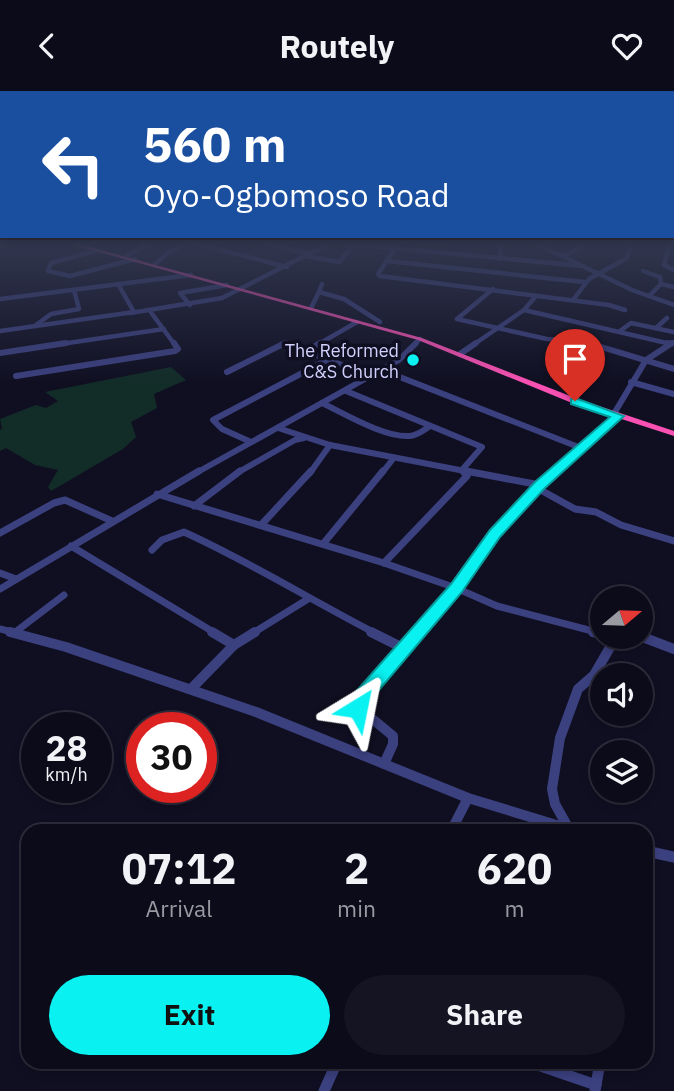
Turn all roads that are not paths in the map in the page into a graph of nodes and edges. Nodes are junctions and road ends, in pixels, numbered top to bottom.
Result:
1 (75, 290) joint
2 (121, 290) edge
3 (200, 290) edge
4 (242, 290) edge
5 (246, 290) edge
6 (492, 290) edge
7 (497, 290) edge
8 (579, 290) edge
9 (634, 290) edge
10 (655, 290) edge
11 (319, 292) joint
12 (536, 296) junction
13 (649, 296) junction
14 (0, 299) edge
15 (573, 300) junction
16 (190, 305) junction
17 (674, 305) edge
18 (311, 308) junction
19 (524, 310) junction
20 (625, 310) dead end
21 (150, 311) junction
22 (130, 313) junction
23 (667, 318) dead end
24 (357, 321) junction
25 (380, 322) dead end
26 (35, 326) junction
27 (656, 328) junction
28 (164, 329) junction
29 (498, 329) junction
30 (0, 331) edge
31 (620, 331) junction
32 (674, 332) edge
33 (420, 339) junction
34 (673, 343) edge
35 (307, 351) junction
36 (0, 353) edge
37 (460, 354) junction
38 (327, 360) junction
39 (646, 360) junction
40 (674, 369) edge
41 (227, 372) dead end
42 (377, 372) junction
43 (16, 376) dead end
44 (631, 382) junction
45 (346, 391) junction
46 (674, 394) edge
47 (322, 403) junction
48 (618, 416) junction
49 (430, 426) junction
50 (278, 428) junction
51 (674, 433) edge
52 (304, 438) junction
53 (251, 442) junction
54 (330, 445) junction
55 (581, 448) junction
56 (393, 459) junction
57 (462, 470) junction
58 (538, 487) junction
59 (157, 494) junction
60 (194, 506) junction
61 (112, 521) junction
62 (262, 524) junction
63 (0, 533) edge
64 (674, 541) edge
65 (323, 544) junction
66 (71, 546) junction
67 (152, 550) dead end
68 (384, 563) junction
69 (0, 573) edge
70 (16, 579) junction
71 (456, 588) junction
72 (0, 589) edge
73 (64, 595) dead end
74 (308, 599) junction
75 (0, 629) edge
76 (590, 631) edge
77 (15, 633) junction
78 (653, 641) edge
79 (234, 645) junction
80 (405, 649) junction
81 (609, 649) edge
82 (674, 649) edge
83 (191, 689) junction
84 (384, 764) junction
85 (468, 798) junction
86 (455, 824) edge
87 (552, 824) edge
88 (568, 824) edge
89 (653, 852) edge
90 (674, 856) edge
91 (334, 1069) edge
92 (547, 1069) edge
93 (599, 1069) edge
94 (596, 1088) edge
95 (324, 1091) edge

1 - 14 street
1 - 26 street
2 - 22 street
3 - 16 street
4 - 16 street
5 - 18 highway
6 - 29 street
7 - 12 street
8 - 15 street
9 - 13 street
10 - 13 street
11 - 18 street
11 - 25 street
12 - 15 street
12 - 19 street
13 - 17 street
15 - 20 street
16 - 21 street
18 - 24 highway
19 - 29 street
19 - 31 street
21 - 22 street
21 - 28 street
22 - 26 street
23 - 27 street
24 - 33 highway
24 - 35 street
26 - 30 street
27 - 31 street
27 - 32 street
28 - 36 street
28 - 43 street
29 - 37 street
29 - 39 street
31 - 34 street
33 - 37 highway
33 - 42 street
34 - 39 street
35 - 38 street
35 - 41 street
37 - 48 highway
38 - 42 street
38 - 53 street
39 - 40 street
39 - 44 street
42 - 45 street
42 - 55 street
44 - 46 street
44 - 48 street
45 - 47 street
45 - 49 street
47 - 49 street
47 - 50 street
48 - 51 highway
48 - 55 street
49 - 57 street
50 - 52 street
50 - 53 street
52 - 54 street
52 - 60 street
53 - 59 street
54 - 56 street
54 - 62 street
55 - 58 street
56 - 57 street
56 - 65 street
57 - 58 street
57 - 68 street
58 - 64 street
58 - 71 street
59 - 60 street
59 - 61 street
60 - 62 street
61 - 63 street
61 - 66 street
62 - 65 street
65 - 68 street
66 - 70 street
66 - 79 street
67 - 74 street
68 - 71 street
69 - 70 street
70 - 72 street
71 - 76 street
71 - 80 street
73 - 77 street
74 - 79 street
74 - 80 street
75 - 77 street
77 - 83 street
78 - 82 street
79 - 83 street
80 - 84 street
81 - 88 street
83 - 84 street
84 - 85 street
85 - 86 street
85 - 87 street
89 - 90 street
91 - 95 street
92 - 94 street
93 - 94 street

